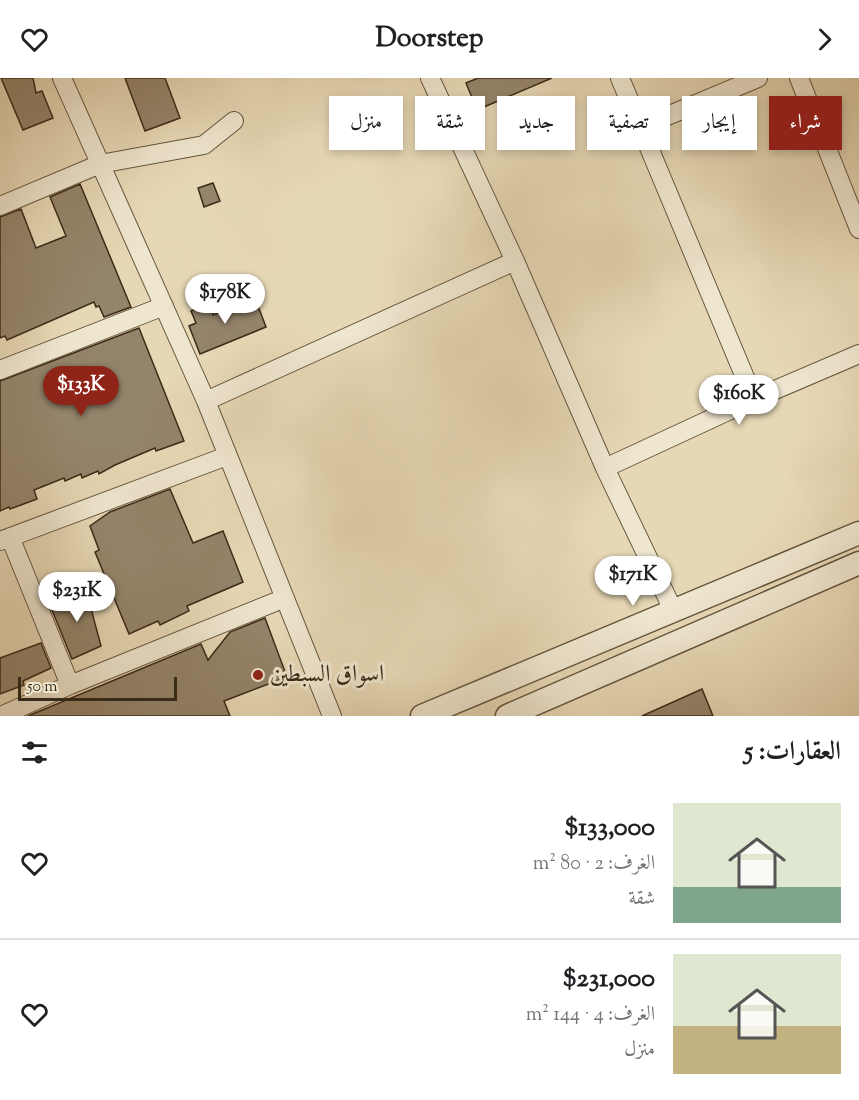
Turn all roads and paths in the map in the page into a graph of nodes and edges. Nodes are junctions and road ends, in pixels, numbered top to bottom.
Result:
1 (62, 78) edge
2 (430, 78) edge
3 (620, 78) edge
4 (758, 78) edge
5 (799, 78) edge
6 (627, 96) edge
7 (670, 115) edge
8 (234, 121) dead end
9 (650, 150) edge
10 (100, 164) junction
11 (0, 206) edge
12 (859, 229) edge
13 (515, 261) junction
14 (164, 306) junction
15 (859, 354) edge
16 (0, 370) edge
17 (754, 399) junction
18 (206, 401) junction
19 (227, 456) junction
20 (605, 468) junction
21 (859, 533) edge
22 (5, 539) edge
23 (859, 563) edge
24 (285, 598) junction
25 (674, 612) junction
26 (70, 685) junction
27 (1, 716) edge
28 (332, 716) edge
29 (422, 716) edge
30 (507, 716) edge

1 - 10 street
2 - 13 street
3 - 6 street
4 - 7 street
5 - 12 street
8 - 10 street
9 - 17 street
10 - 11 street
10 - 14 street
13 - 18 street
13 - 20 street
14 - 16 street
14 - 18 street
15 - 17 street
17 - 20 street
18 - 19 street
19 - 22 street
19 - 24 street
20 - 25 street
21 - 25 street
22 - 26 street
23 - 30 street
24 - 26 street
24 - 28 street
25 - 29 street
26 - 27 street

